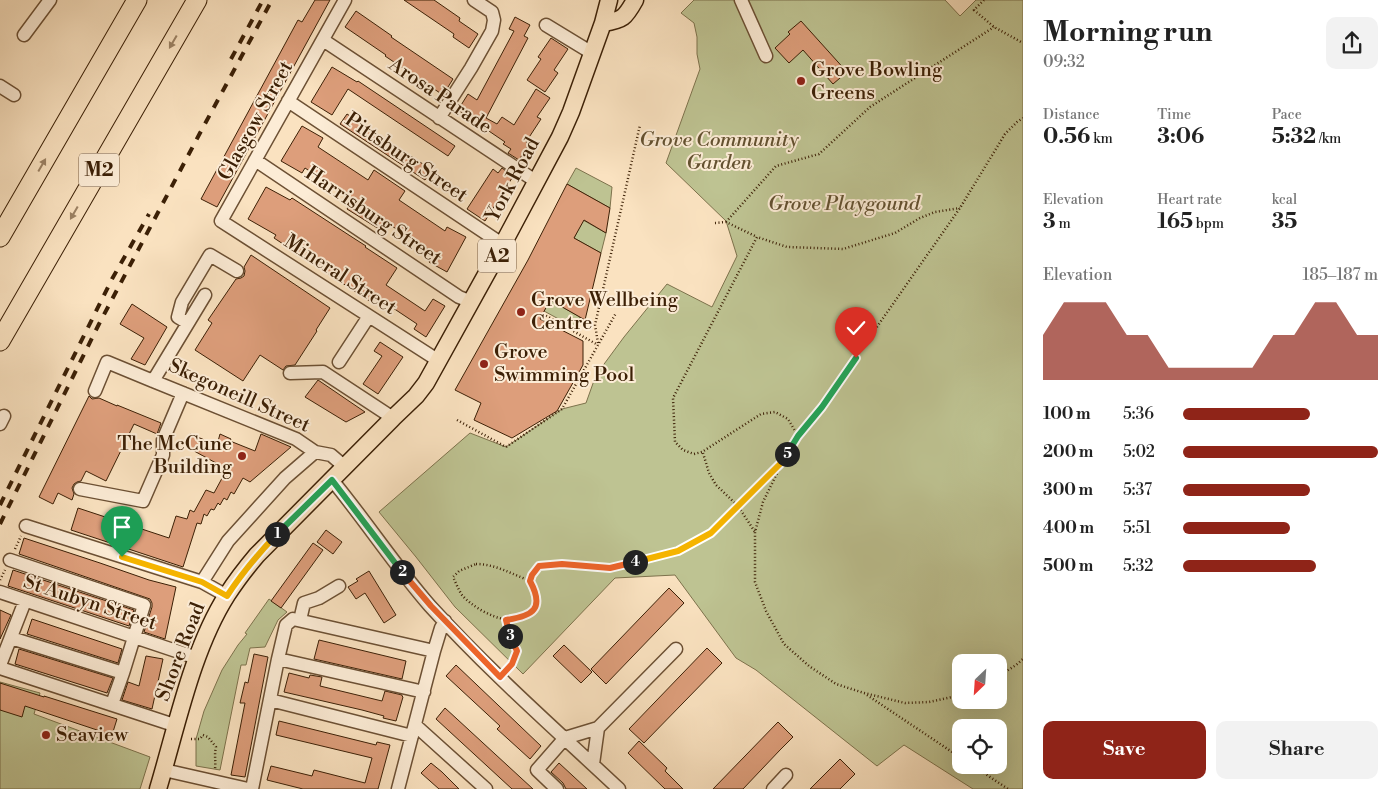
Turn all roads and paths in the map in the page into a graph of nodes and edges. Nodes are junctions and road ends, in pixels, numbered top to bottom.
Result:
1 (50, 0) edge
2 (137, 0) edge
3 (197, 0) edge
4 (345, 0) edge
5 (474, 0) edge
6 (609, 0) edge
7 (635, 0) edge
8 (741, 0) edge
9 (984, 0) edge
10 (603, 23) junction
11 (546, 24) dead end
12 (994, 27) junction
13 (24, 36) dead end
14 (323, 40) junction
15 (1023, 43) edge
16 (592, 53) junction
17 (766, 56) dead end
18 (0, 86) edge
19 (14, 95) dead end
20 (288, 101) junction
21 (439, 118) junction
22 (1023, 118) edge
23 (640, 125) dead end
24 (255, 160) junction
25 (537, 182) junction
26 (960, 208) junction
27 (221, 221) joint
28 (715, 222) dead end
29 (726, 222) junction
30 (0, 237) edge
31 (757, 237) junction
32 (503, 244) junction
33 (237, 271) dead end
34 (205, 296) dead end
35 (472, 302) junction
36 (616, 313) dead end
37 (543, 314) dead end
38 (369, 316) junction
39 (188, 323) junction
40 (0, 341) edge
41 (598, 345) junction
42 (439, 361) junction
43 (339, 362) dead end
44 (290, 373) dead end
45 (152, 380) junction
46 (95, 391) dead end
47 (183, 393) junction
48 (393, 418) junction
49 (457, 420) dead end
50 (798, 436) junction
51 (315, 452) junction
52 (702, 452) junction
53 (783, 461) junction
54 (345, 467) junction
55 (332, 480) junction
56 (80, 489) dead end
57 (738, 506) junction
58 (26, 526) dead end
59 (754, 532) junction
60 (10, 560) dead end
61 (530, 581) junction
62 (202, 582) junction
63 (339, 586) dead end
64 (0, 592) edge
65 (227, 596) junction
66 (25, 601) junction
67 (300, 620) junction
68 (506, 620) junction
69 (445, 621) junction
70 (134, 637) junction
71 (11, 638) junction
72 (676, 649) dead end
73 (434, 651) junction
74 (197, 658) junction
75 (278, 659) junction
76 (1023, 659) edge
77 (0, 666) edge
78 (1008, 670) edge
79 (123, 673) junction
80 (500, 677) junction
81 (424, 692) junction
82 (864, 693) junction
83 (952, 696) edge
84 (270, 700) junction
85 (112, 704) junction
86 (177, 726) junction
87 (598, 728) junction
88 (414, 731) junction
89 (566, 738) junction
90 (191, 739) dead end
91 (952, 752) edge
92 (593, 764) junction
93 (164, 770) junction
94 (215, 773) dead end
95 (986, 774) edge
96 (786, 775) dead end
97 (158, 789) edge
98 (248, 789) edge
99 (252, 789) edge
100 (398, 789) edge
101 (486, 789) edge
102 (557, 789) edge
103 (619, 789) edge
104 (772, 789) edge
105 (1008, 789) edge

1 - 13 street
30 -> 2 highway, M2
3 -> 40 highway, M2
4 - 14 street, Glasgow Street
5 - 21 street
6 - 10 main road, York Road / A2
7 - 10 main road
8 - 17 street
9 - 12 path
10 - 16 main road, York Road / A2
11 - 16 street
12 - 15 path
12 - 29 path
14 - 20 street, Glasgow Street
14 - 21 street, Arosa Parade
16 - 25 main road, York Road / A2
18 - 19 street
20 - 24 street, Glasgow Street
20 - 32 street, Pittsburg Street
21 - 25 street, Arosa Parade
22 - 26 path
23 - 41 path
24 - 27 street, Glasgow Street
24 - 35 street, Harrisburg Street
25 - 32 main road, York Road / A2
26 - 31 path
26 - 50 path
27 - 38 street, Mineral Street
28 - 29 path
29 - 31 path
31 - 52 path
32 - 35 main road, York Road / A2
33 - 39 street
34 - 39 street, Skegoneill Street
35 - 42 main road, York Road / A2
36 - 41 path
37 - 41 path
38 - 42 street, Mineral Street
38 - 43 street
39 - 45 street, Skegoneill Street
41 - 49 path
42 - 48 main road, York Road / A2
44 - 48 street
45 - 46 street
45 - 47 street, Skegoneill Street
47 - 51 street, Skegoneill Street
47 - 56 street
48 - 54 main road, York Road / A2
50 - 52 path
50 - 53 path
51 - 54 street
51 - 62 street, Shore Road
52 - 57 path
53 - 57 path
53 - 59 path
54 - 55 main road, York Road / A2
55 - 65 main road, Shore Road / A2
55 - 69 street
57 - 59 path
57 - 61 path
58 - 62 street
59 - 82 path
60 - 70 street
61 - 68 path
61 - 68 path
62 - 65 street
63 - 67 street
64 - 66 street, St Aubyn Street
65 - 74 main road, Shore Road / A2
66 - 70 street, St Aubyn Street
66 - 71 street
67 - 73 street
67 - 75 street
68 - 80 path
69 - 73 street
69 - 80 street
70 - 74 street, St Aubyn Street
70 - 79 street
71 - 77 street
71 - 79 street
72 - 87 street
73 - 81 street
74 - 86 main road, Shore Road / A2
75 - 81 street
75 - 84 street
76 - 78 path
77 - 85 street
79 - 85 street
80 - 89 street
81 - 88 street
82 - 83 path
82 - 91 path
84 - 88 street
84 - 99 street
85 - 86 street
86 - 93 main road, Shore Road / A2
87 - 89 street
87 - 92 street
88 - 100 street
88 - 101 street
89 - 92 street
89 - 102 street
90 - 94 path
92 - 103 street
93 - 97 main road, Shore Road / A2
93 - 98 street
95 - 105 path
96 - 104 street

